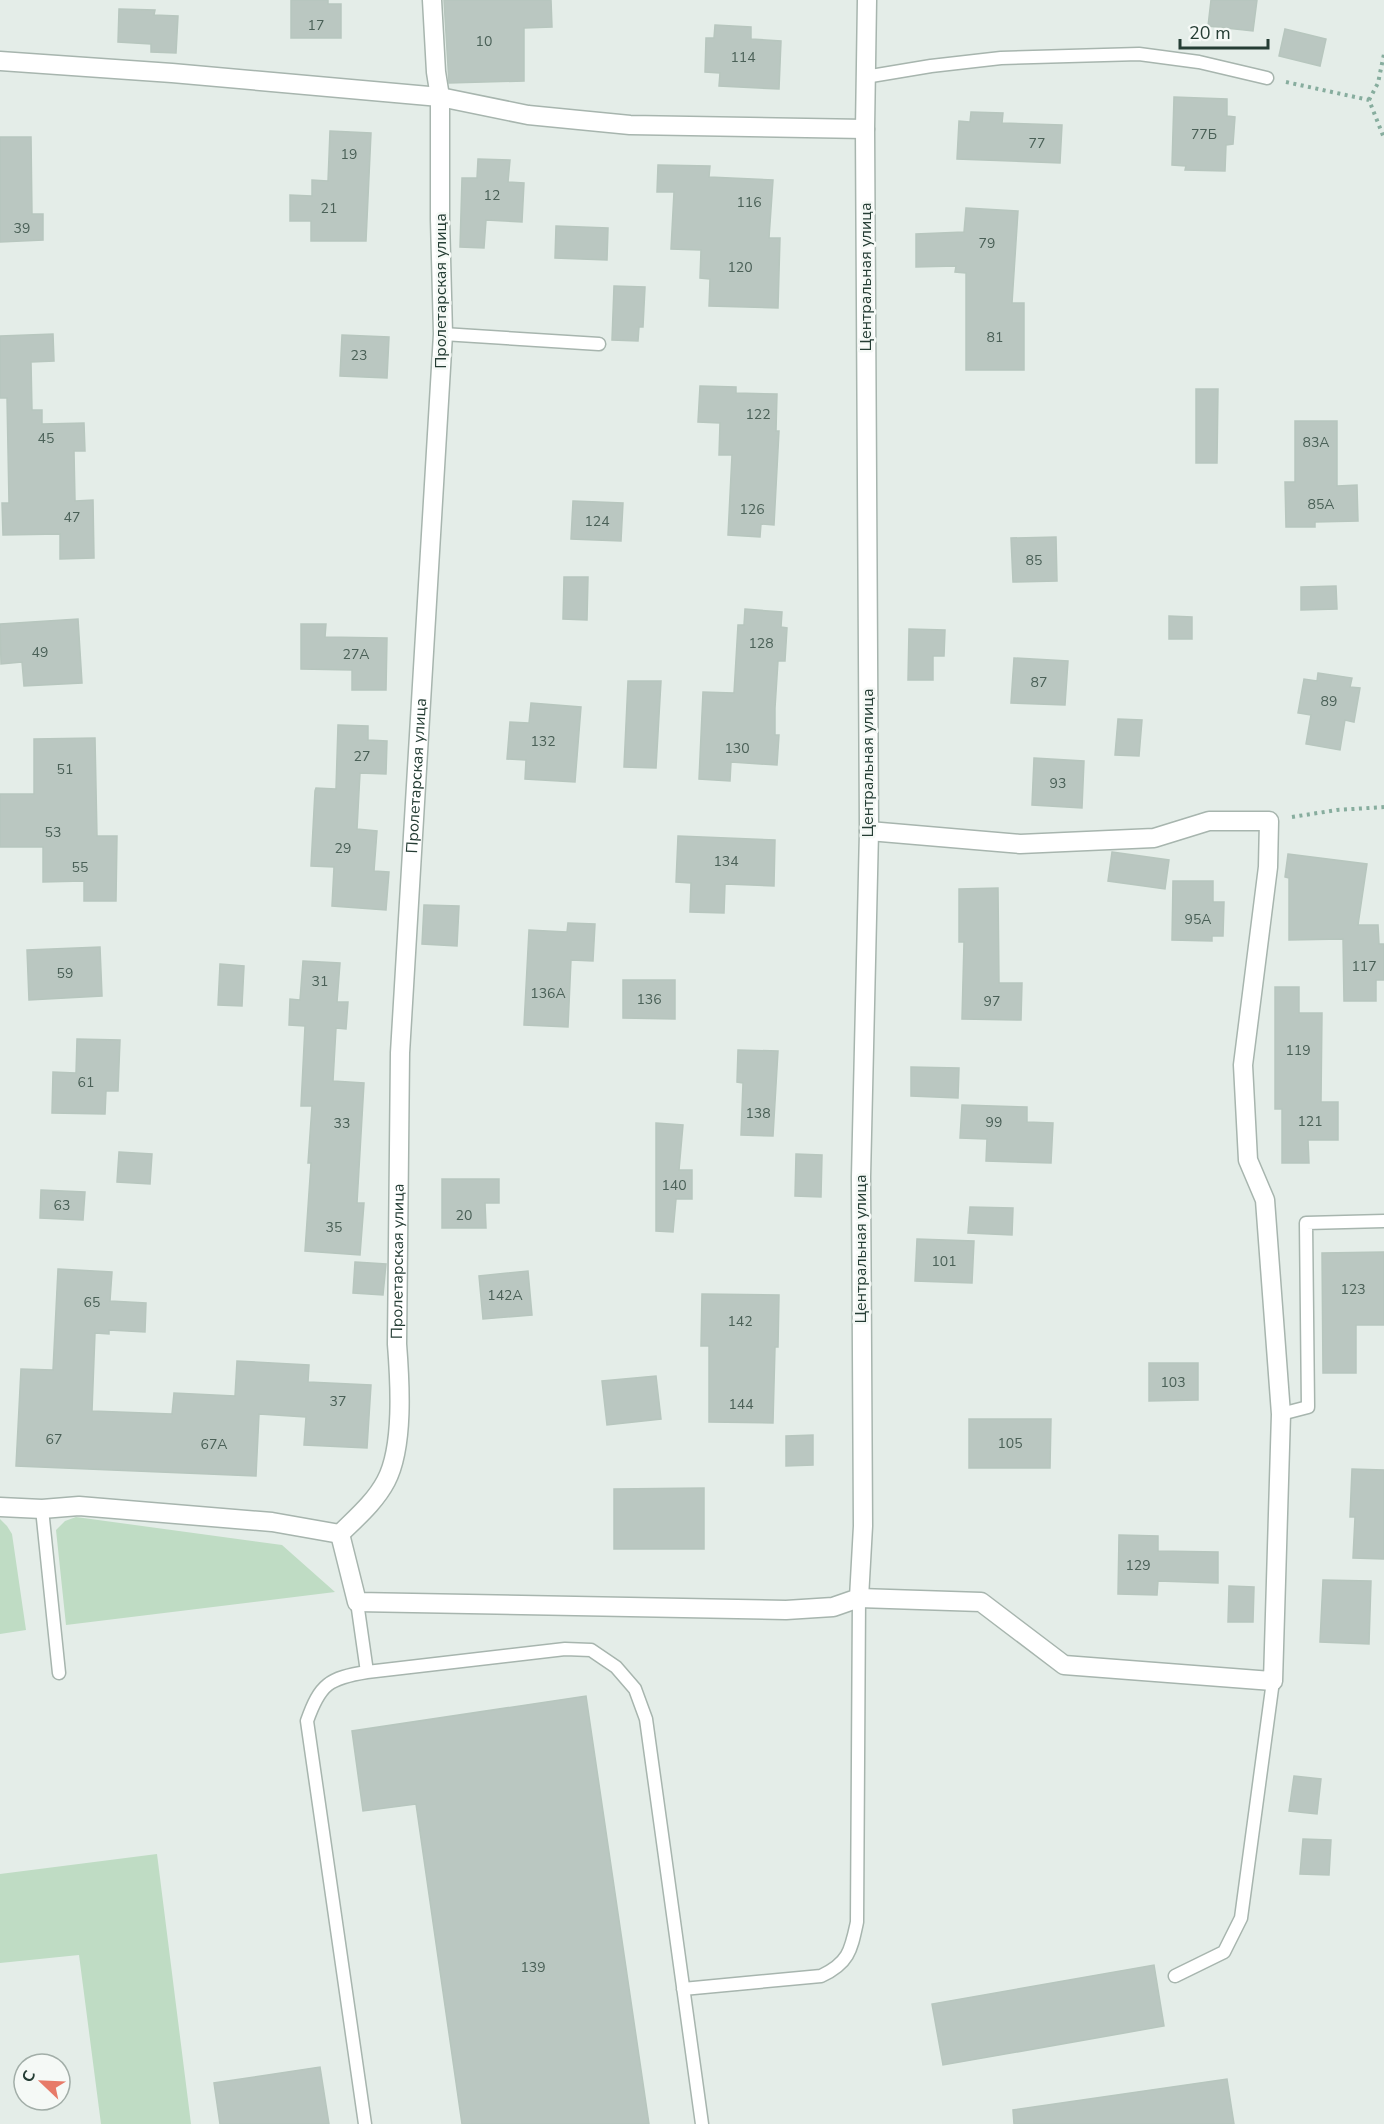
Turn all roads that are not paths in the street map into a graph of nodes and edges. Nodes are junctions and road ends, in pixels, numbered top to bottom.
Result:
1 (432, 0) edge
2 (867, 0) edge
3 (0, 61) edge
4 (866, 77) junction
5 (1267, 78) road end
6 (440, 97) junction
7 (865, 129) junction
8 (444, 334) junction
9 (599, 344) dead end
10 (869, 831) junction
11 (1384, 1221) edge
12 (1281, 1414) junction
13 (0, 1507) edge
14 (42, 1509) junction
15 (340, 1534) junction
16 (859, 1598) junction
17 (357, 1602) junction
18 (367, 1672) junction
19 (59, 1673) dead end
20 (1273, 1681) junction
21 (1175, 1976) dead end
22 (683, 1989) junction
23 (365, 2124) edge
24 (702, 2124) edge

1 - 6 street, Пролетарская улица
2 - 4 street, Центральная улица
3 - 6 street
4 - 5 lane
4 - 7 street, Центральная улица
6 - 7 street
6 - 8 street, Пролетарская улица
7 - 10 street, Центральная улица
8 - 9 lane
8 - 15 street, Пролетарская улица
10 - 12 street
10 - 16 street, Центральная улица
11 - 12 lane
12 - 20 street
13 - 14 street
14 - 15 street
14 - 19 lane
15 - 17 street
16 - 17 street
16 - 20 street
16 - 22 lane
17 - 18 lane
18 - 22 lane
18 - 23 lane
20 - 21 lane
22 - 24 lane

